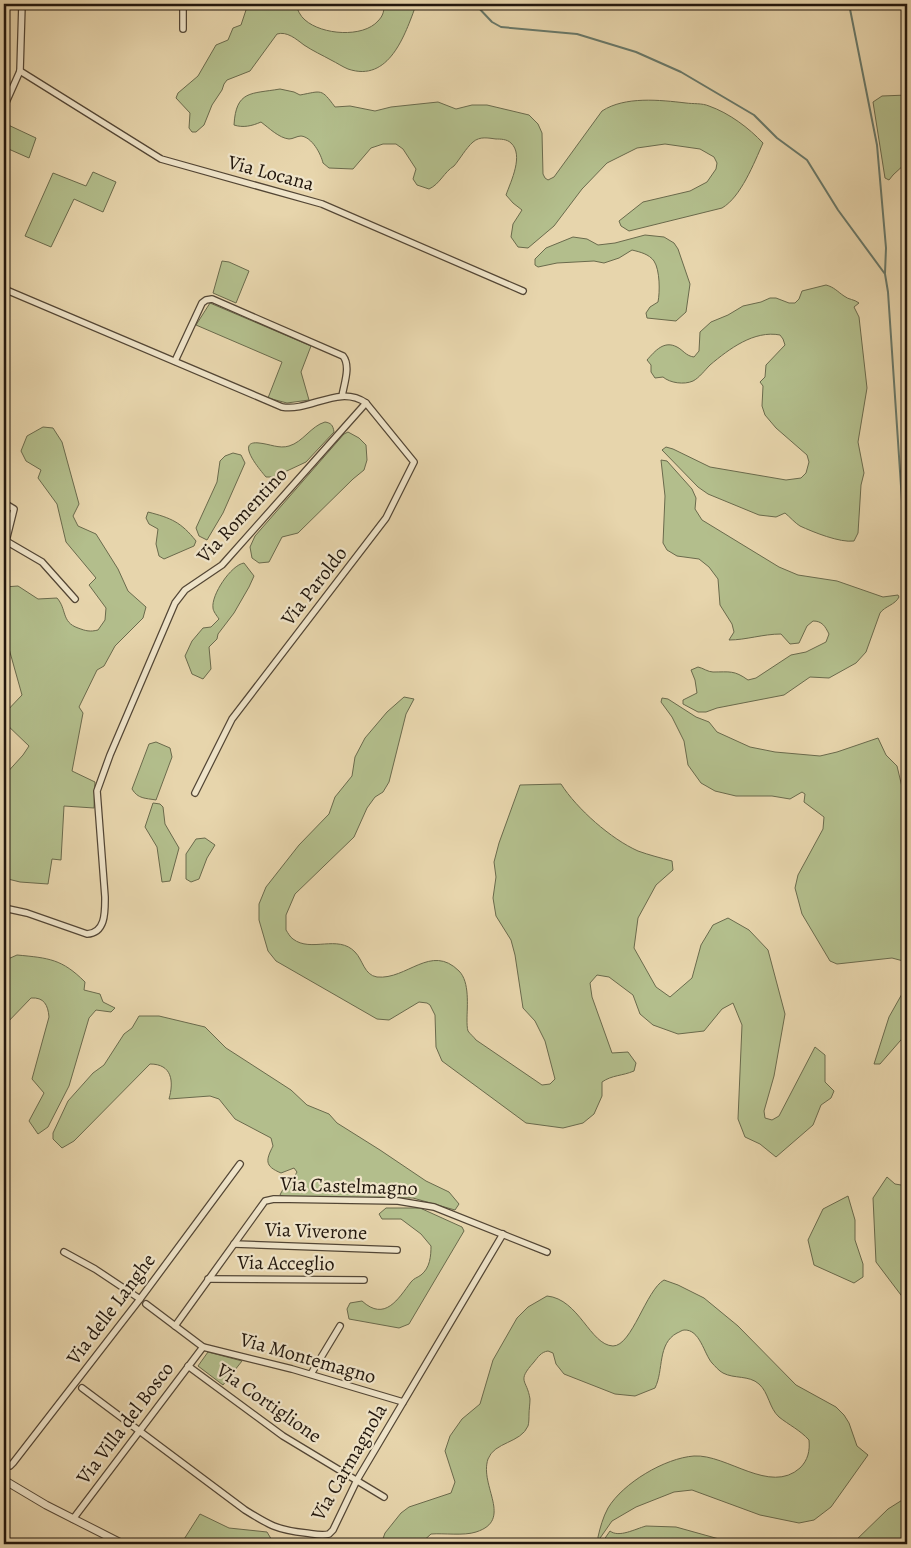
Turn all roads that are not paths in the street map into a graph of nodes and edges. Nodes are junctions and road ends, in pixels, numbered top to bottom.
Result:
1 (22, 4) edge
2 (183, 4) edge
3 (183, 30) dead end
4 (20, 70) junction
5 (4, 88) edge
6 (11, 91) junction
7 (4, 106) edge
8 (4, 289) edge
9 (523, 291) dead end
10 (175, 361) junction
11 (342, 396) junction
12 (366, 403) junction
13 (4, 503) edge
14 (75, 599) dead end
15 (195, 793) dead end
16 (4, 908) edge
17 (240, 1164) dead end
18 (503, 1234) junction
19 (234, 1244) junction
20 (397, 1250) dead end
21 (64, 1252) dead end
22 (548, 1252) dead end
23 (208, 1279) junction
24 (364, 1280) dead end
25 (140, 1299) junction
26 (146, 1304) dead end
27 (175, 1326) junction
28 (340, 1326) dead end
29 (203, 1347) junction
30 (188, 1366) junction
31 (311, 1374) junction
32 (82, 1388) dead end
33 (403, 1402) junction
34 (139, 1431) junction
35 (4, 1465) edge
36 (4, 1480) edge
37 (357, 1480) junction
38 (384, 1497) dead end
39 (73, 1519) junction
40 (123, 1544) edge

1 - 4 street
2 - 3 street
4 - 6 street
4 - 9 street, Via Locana
5 - 6 street
6 - 7 street
8 - 10 street
10 - 11 street
10 - 11 street
11 - 12 street
12 - 15 street, Via Paroldo
12 - 16 street, Via Romentino
13 - 14 street
17 - 25 street, Via delle Langhe
18 - 19 street, Via Castelmagno
18 - 22 street, Via Castelmagno
18 - 33 street, Via Carmagnola
19 - 20 street, Via Viverone
19 - 23 street, Via Castelmagno
21 - 25 street
23 - 24 street, Via Acceglio
23 - 27 street, Via Castelmagno
25 - 35 street, Via delle Langhe
26 - 27 street
27 - 29 street
28 - 31 street
29 - 30 street, Via Villa del Bosco
29 - 31 street, Via Montemagno
30 - 34 street, Via Villa del Bosco
30 - 37 street, Via Cortiglione
31 - 33 street, Via Montemagno
32 - 34 street, Via Carmagnola
33 - 37 street, Via Carmagnola
34 - 37 street, Via Carmagnola
34 - 39 street, Via Villa del Bosco
36 - 39 street
37 - 38 street, Via Cortiglione
39 - 40 street

